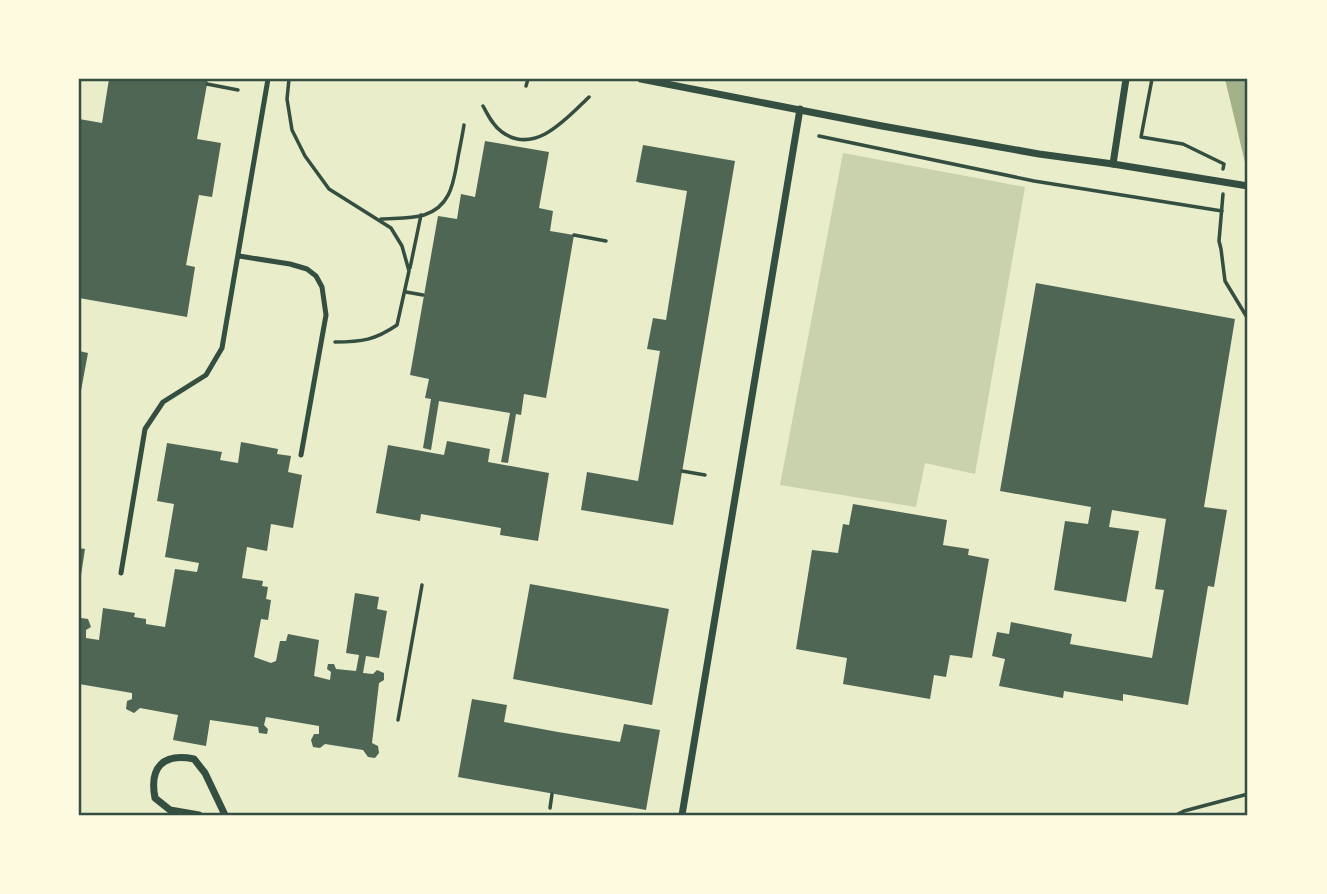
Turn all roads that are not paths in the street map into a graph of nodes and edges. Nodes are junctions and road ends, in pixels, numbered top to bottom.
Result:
1 (268, 79) edge
2 (641, 79) edge
3 (1126, 79) edge
4 (800, 109) junction
5 (1113, 164) junction
6 (1248, 186) edge
7 (239, 256) junction
8 (301, 456) dead end
9 (121, 573) dead end
10 (199, 815) edge
11 (225, 815) edge
12 (682, 815) edge

1 - 7 lane
2 - 4 street
3 - 5 street
4 - 5 street
4 - 12 street
5 - 6 street
7 - 8 lane
7 - 9 lane
10 - 11 street

